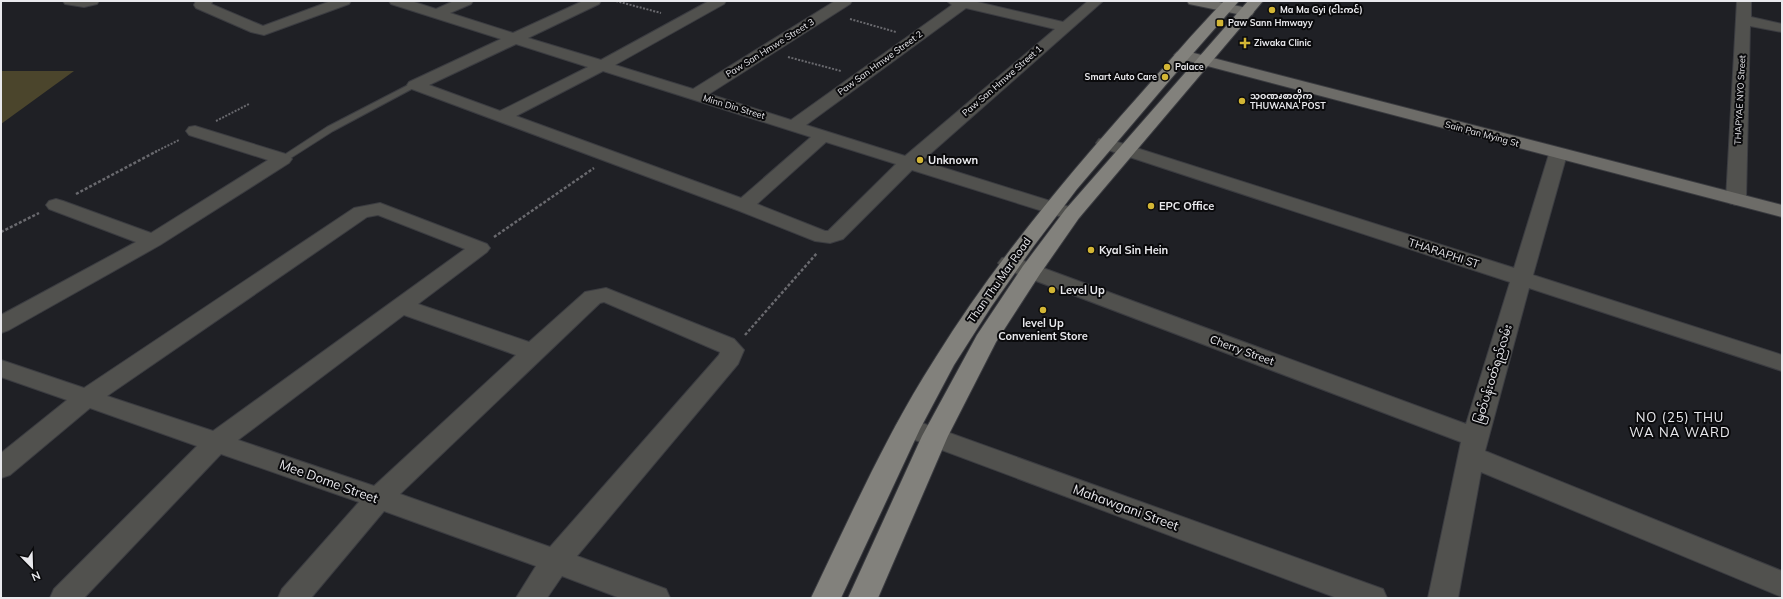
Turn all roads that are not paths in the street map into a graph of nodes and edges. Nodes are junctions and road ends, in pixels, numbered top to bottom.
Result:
1 (70, 1) edge
2 (92, 1) edge
3 (206, 1) edge
4 (344, 1) edge
5 (396, 1) edge
6 (466, 1) edge
7 (594, 1) edge
8 (719, 1) edge
9 (845, 1) edge
10 (1096, 1) edge
11 (1194, 1) edge
12 (1744, 1) edge
13 (961, 2) edge
14 (1240, 6) edge
15 (436, 14) junction
16 (1743, 20) junction
17 (1065, 27) junction
18 (1782, 28) edge
19 (516, 38) junction
20 (1182, 55) junction
21 (1204, 61) junction
22 (602, 66) junction
23 (415, 85) junction
24 (696, 95) junction
25 (501, 117) junction
26 (793, 126) junction
27 (196, 132) road end
28 (824, 135) junction
29 (1105, 143) junction
30 (1126, 150) junction
31 (1558, 154) junction
32 (283, 159) junction
33 (909, 162) junction
34 (1736, 199) junction
35 (56, 205) road end
36 (744, 206) junction
37 (1052, 207) junction
38 (1782, 211) edge
39 (1072, 214) junction
40 (153, 241) junction
41 (1009, 264) junction
42 (1031, 271) junction
43 (1522, 278) junction
44 (401, 306) junction
45 (1, 325) edge
46 (533, 352) junction
47 (1782, 363) edge
48 (1, 368) edge
49 (86, 398) junction
50 (908, 427) junction
51 (935, 436) junction
52 (217, 442) junction
53 (1472, 446) junction
54 (1, 468) edge
55 (378, 499) junction
56 (556, 560) junction
57 (1782, 584) edge
58 (1346, 592) edge
59 (65, 598) edge
60 (293, 598) edge
61 (531, 598) edge
62 (655, 598) edge
63 (826, 598) edge
64 (863, 598) edge
65 (1372, 598) edge
66 (1443, 598) edge

1 - 2 street
3 - 4 street
5 - 15 street, Minn Din Street
6 - 15 street
7 - 19 street
8 - 22 street
9 - 24 street, Paw San Hmwe Street 3
10 - 17 street, Paw San Hmwe Street 1
11 - 14 street
12 - 16 street, THAPYAE NYO Street
13 - 17 street
13 - 26 street, Paw San Hmwe Street 2
14 - 20 main road, Than Thu Mar Road
14 - 21 main road, Than Thu Mar Road
15 - 19 street, Minn Din Street
16 - 18 street
16 - 34 street, THAPYAE NYO Street
17 - 33 street, Paw San Hmwe Street 1
19 - 22 street, Minn Din Street
19 - 23 street
20 - 21 street, Sain Pan Mying St
20 - 29 main road, Than Thu Mar Road
21 - 30 main road, Than Thu Mar Road
21 - 31 street, Sain Pan Mying St
22 - 24 street, Minn Din Street
22 - 25 street
23 - 25 street
23 - 32 lane
24 - 26 street, Minn Din Street
25 - 36 street
26 - 28 street, Minn Din Street
27 - 32 street
28 - 33 street, Minn Din Street
28 - 36 street
29 - 30 street, THARAPHI ST
29 - 37 main road, Than Thu Mar Road
30 - 39 main road, Than Thu Mar Road
30 - 43 street, THARAPHI ST
31 - 34 street, Sain Pan Mying St
31 - 43 street, မြတ်ပန်းဝတ်ရည်လမ်း
32 - 40 street
33 - 36 street, Paw San Hmwe Street 1
33 - 37 street, Minn Din Street
34 - 38 street, Sain Pan Mying St
35 - 40 street
37 - 39 street, Minn Din Street
37 - 41 main road, Than Thu Mar Road
39 - 42 main road, Than Thu Mar Road
40 - 45 street
41 - 42 street, Cherry Street
41 - 50 main road, Than Thu Mar Road
42 - 51 main road, Than Thu Mar Road
42 - 53 street, Cherry Street
43 - 47 street, THARAPHI ST
43 - 53 street, မြတ်ပန်းဝတ်ရည်လမ်း
44 - 46 street
44 - 49 street
44 - 52 street
46 - 55 street
46 - 56 street
48 - 49 street, Mee Dome Street
49 - 52 street, Mee Dome Street
49 - 54 street
50 - 51 street, Mahawgani Street
50 - 63 main road, Than Thu Mar Road
51 - 58 street, Mahawgani Street
51 - 64 main road, Than Thu Mar Road
52 - 55 street, Mee Dome Street
52 - 59 street
53 - 57 street, Cherry Street
53 - 66 street, မြတ်ပန်းဝတ်ရည်လမ်း
55 - 56 street, Mee Dome Street
55 - 60 street
56 - 61 street
56 - 62 street, Mee Dome Street
58 - 65 street, Mahawgani Street

